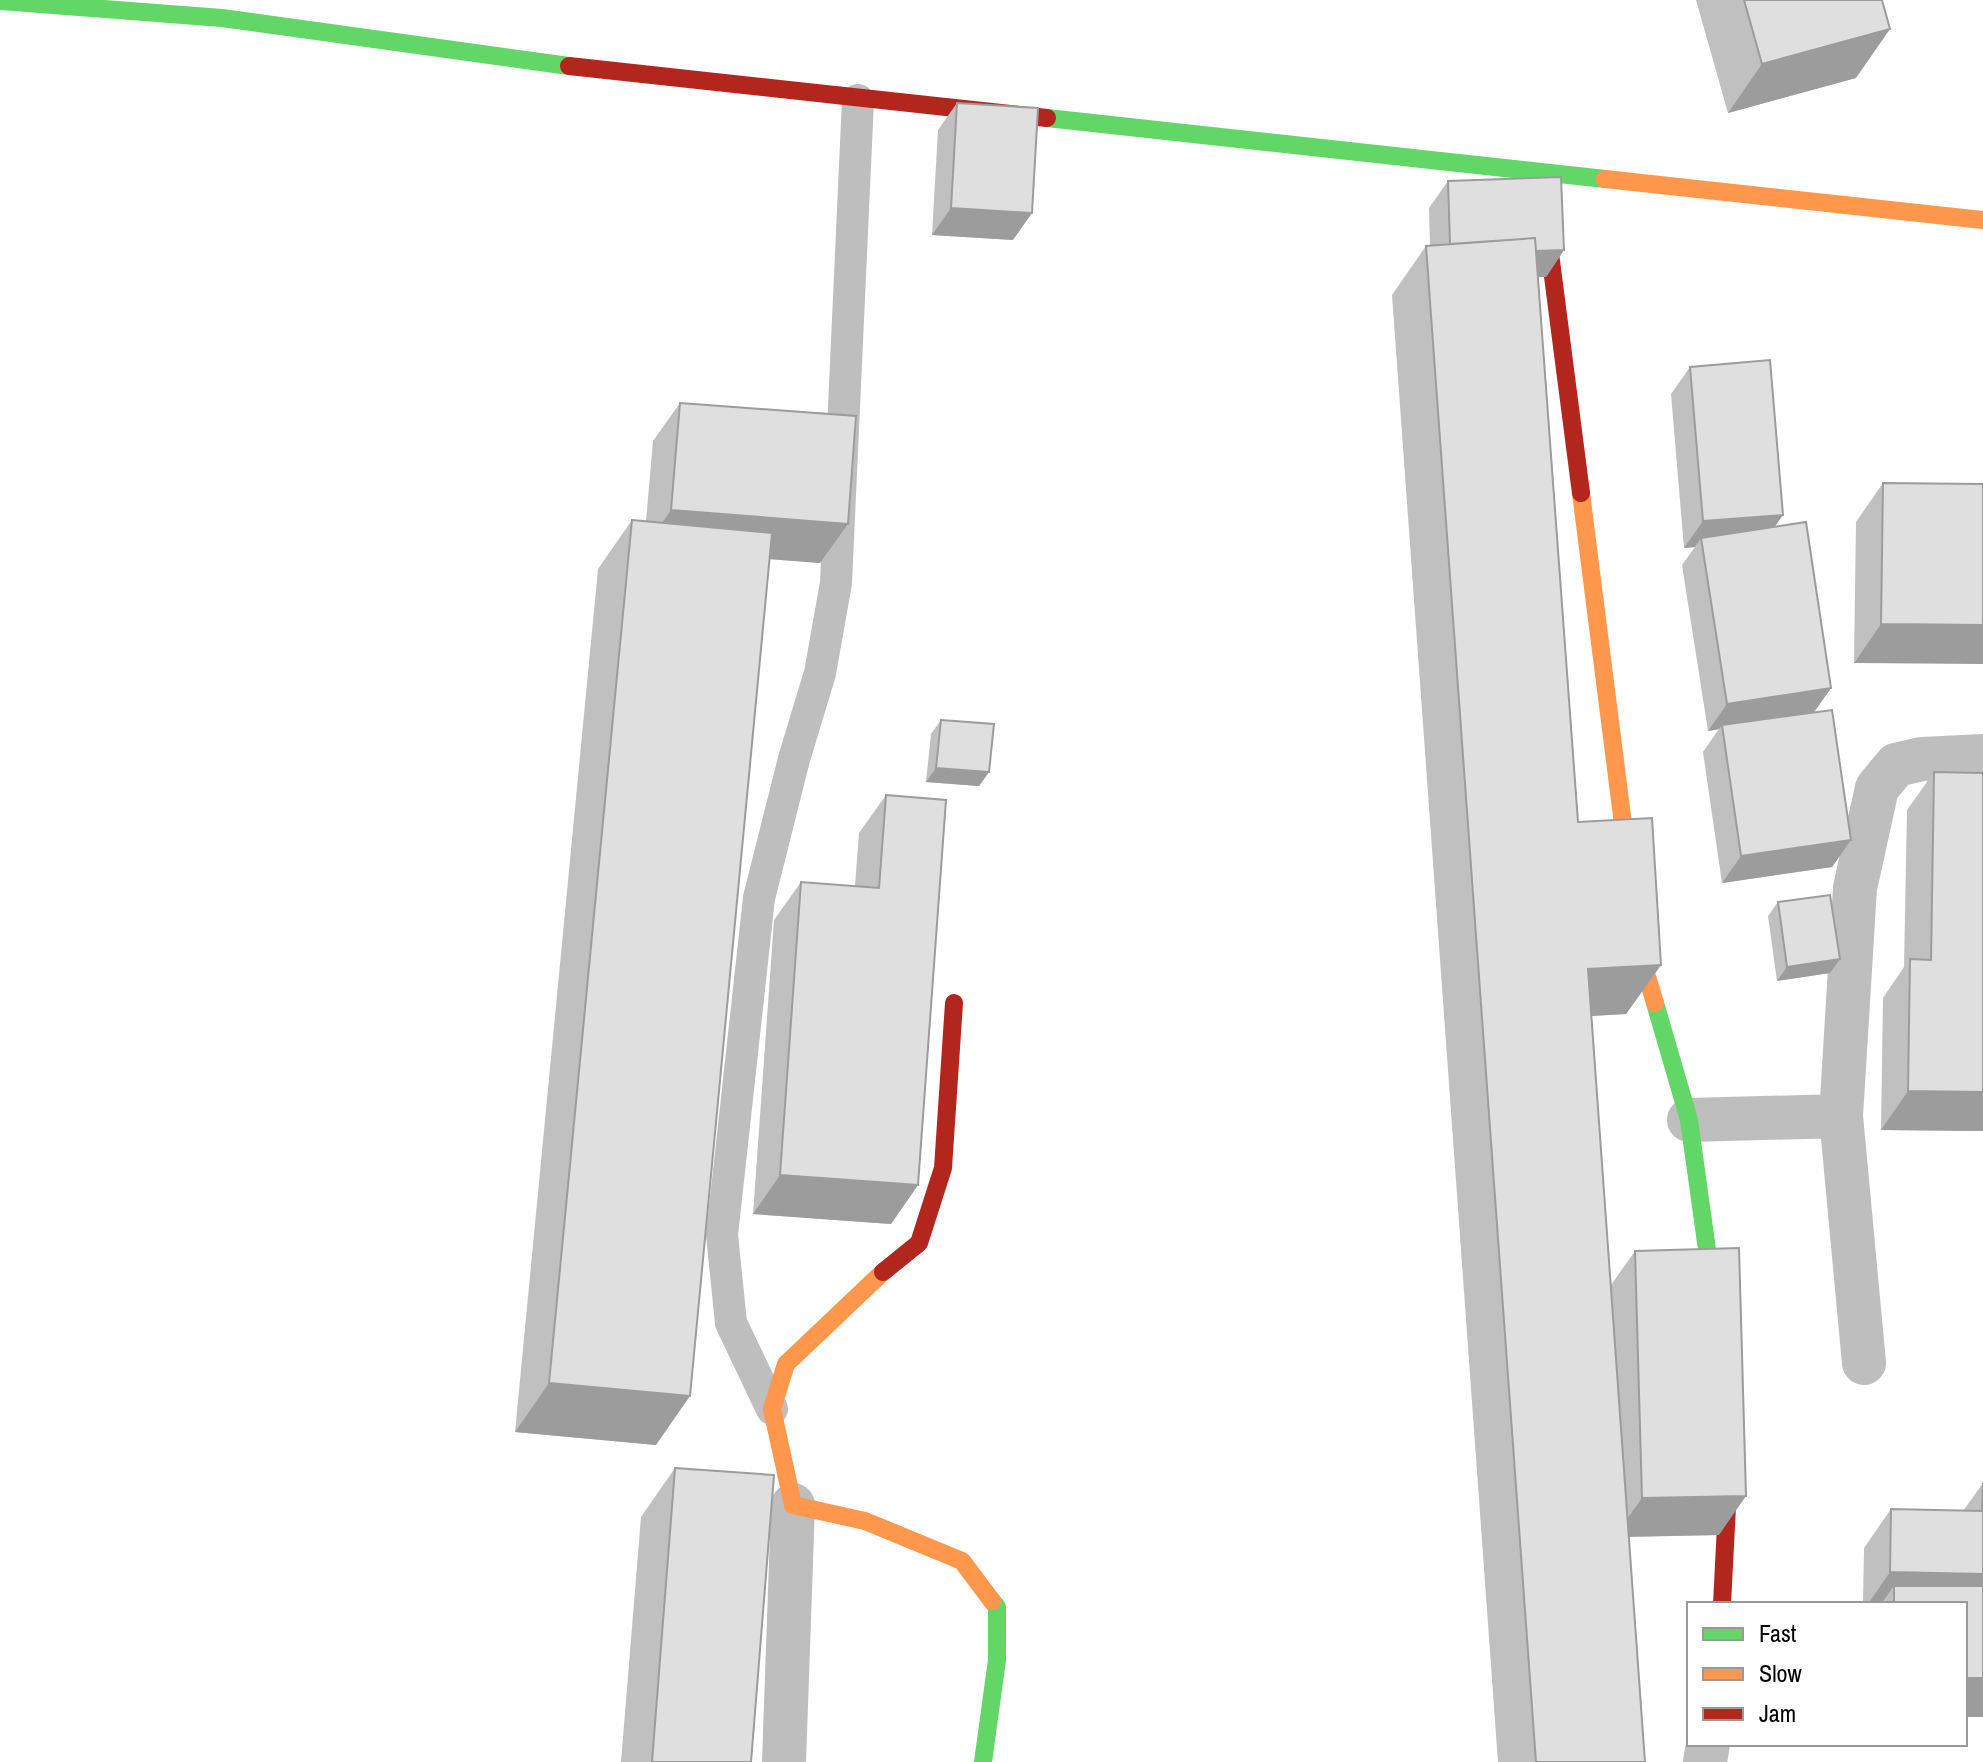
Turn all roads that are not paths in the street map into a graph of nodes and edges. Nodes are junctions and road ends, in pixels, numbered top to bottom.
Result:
1 (0, 1) edge
2 (212, 9) edge
3 (858, 100) junction
4 (1540, 173) junction
5 (1983, 220) edge
6 (1983, 756) edge
7 (954, 1003) dead end
8 (1841, 1116) junction
9 (1689, 1120) junction
10 (1718, 1329) edge
11 (1864, 1363) dead end
12 (772, 1409) junction
13 (1729, 1454) edge
14 (793, 1505) junction
15 (1722, 1602) edge
16 (784, 1762) edge
17 (983, 1762) edge

1 - 2 street
2 - 3 street
3 - 4 street
3 - 12 lane
4 - 5 street
4 - 9 street
6 - 8 street
7 - 12 street
8 - 9 street
8 - 11 street
9 - 10 street
12 - 14 street
13 - 15 street
14 - 16 street
14 - 17 street

